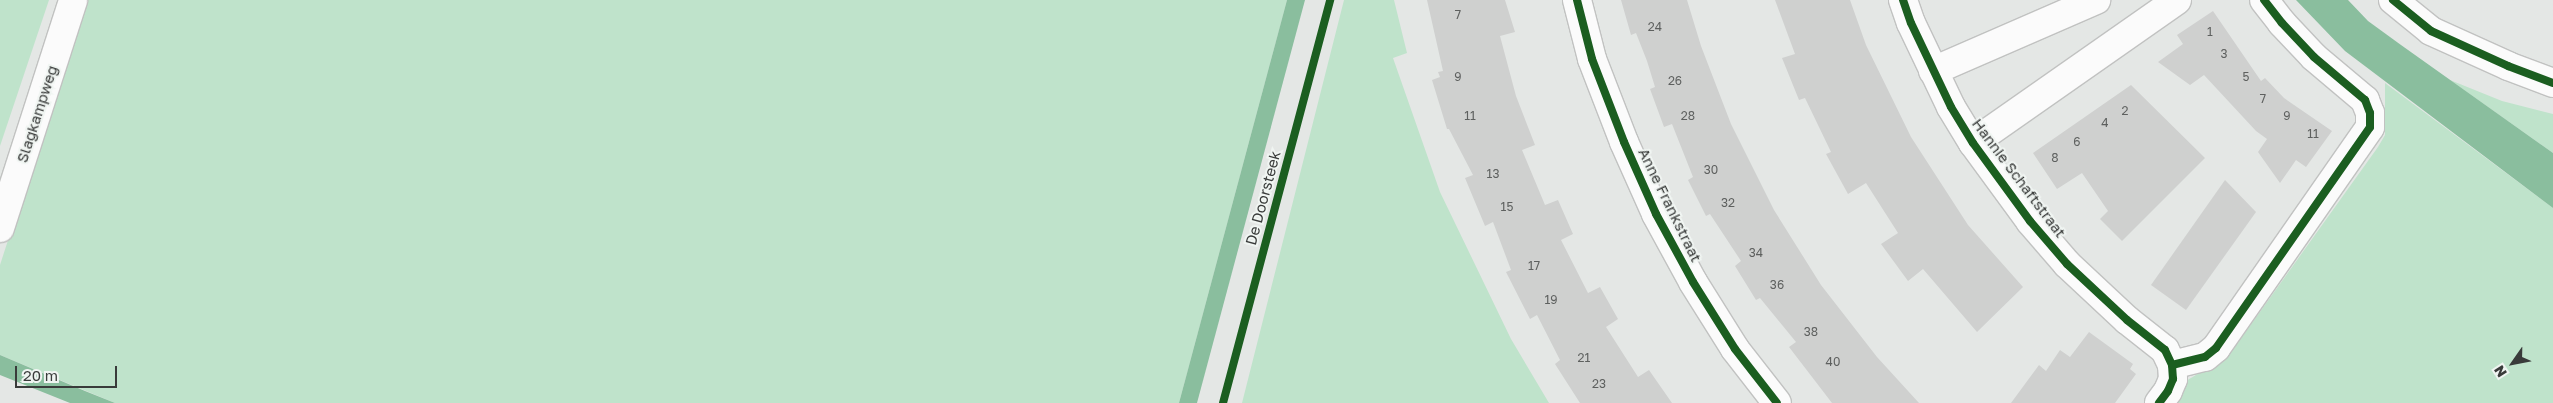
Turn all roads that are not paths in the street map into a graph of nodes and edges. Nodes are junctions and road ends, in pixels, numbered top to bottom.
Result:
1 (73, 0) edge
2 (1577, 0) edge
3 (1903, 0) edge
4 (2096, 0) edge
5 (2177, 0) edge
6 (2264, 0) edge
7 (2393, 0) edge
8 (1934, 71) junction
9 (2553, 83) edge
10 (1973, 143) junction
11 (0, 228) edge
12 (2172, 365) junction
13 (1777, 403) edge
14 (2159, 403) edge

1 - 11 street, Slagkampweg
2 - 13 street, Anne Frankstraat
3 - 8 street, Hannie Schaftstraat
4 - 8 street
5 - 10 street, Hannie Schaftstraat
6 - 12 street
7 - 9 street
8 - 10 street, Hannie Schaftstraat
10 - 12 street, Hannie Schaftstraat
12 - 14 street

